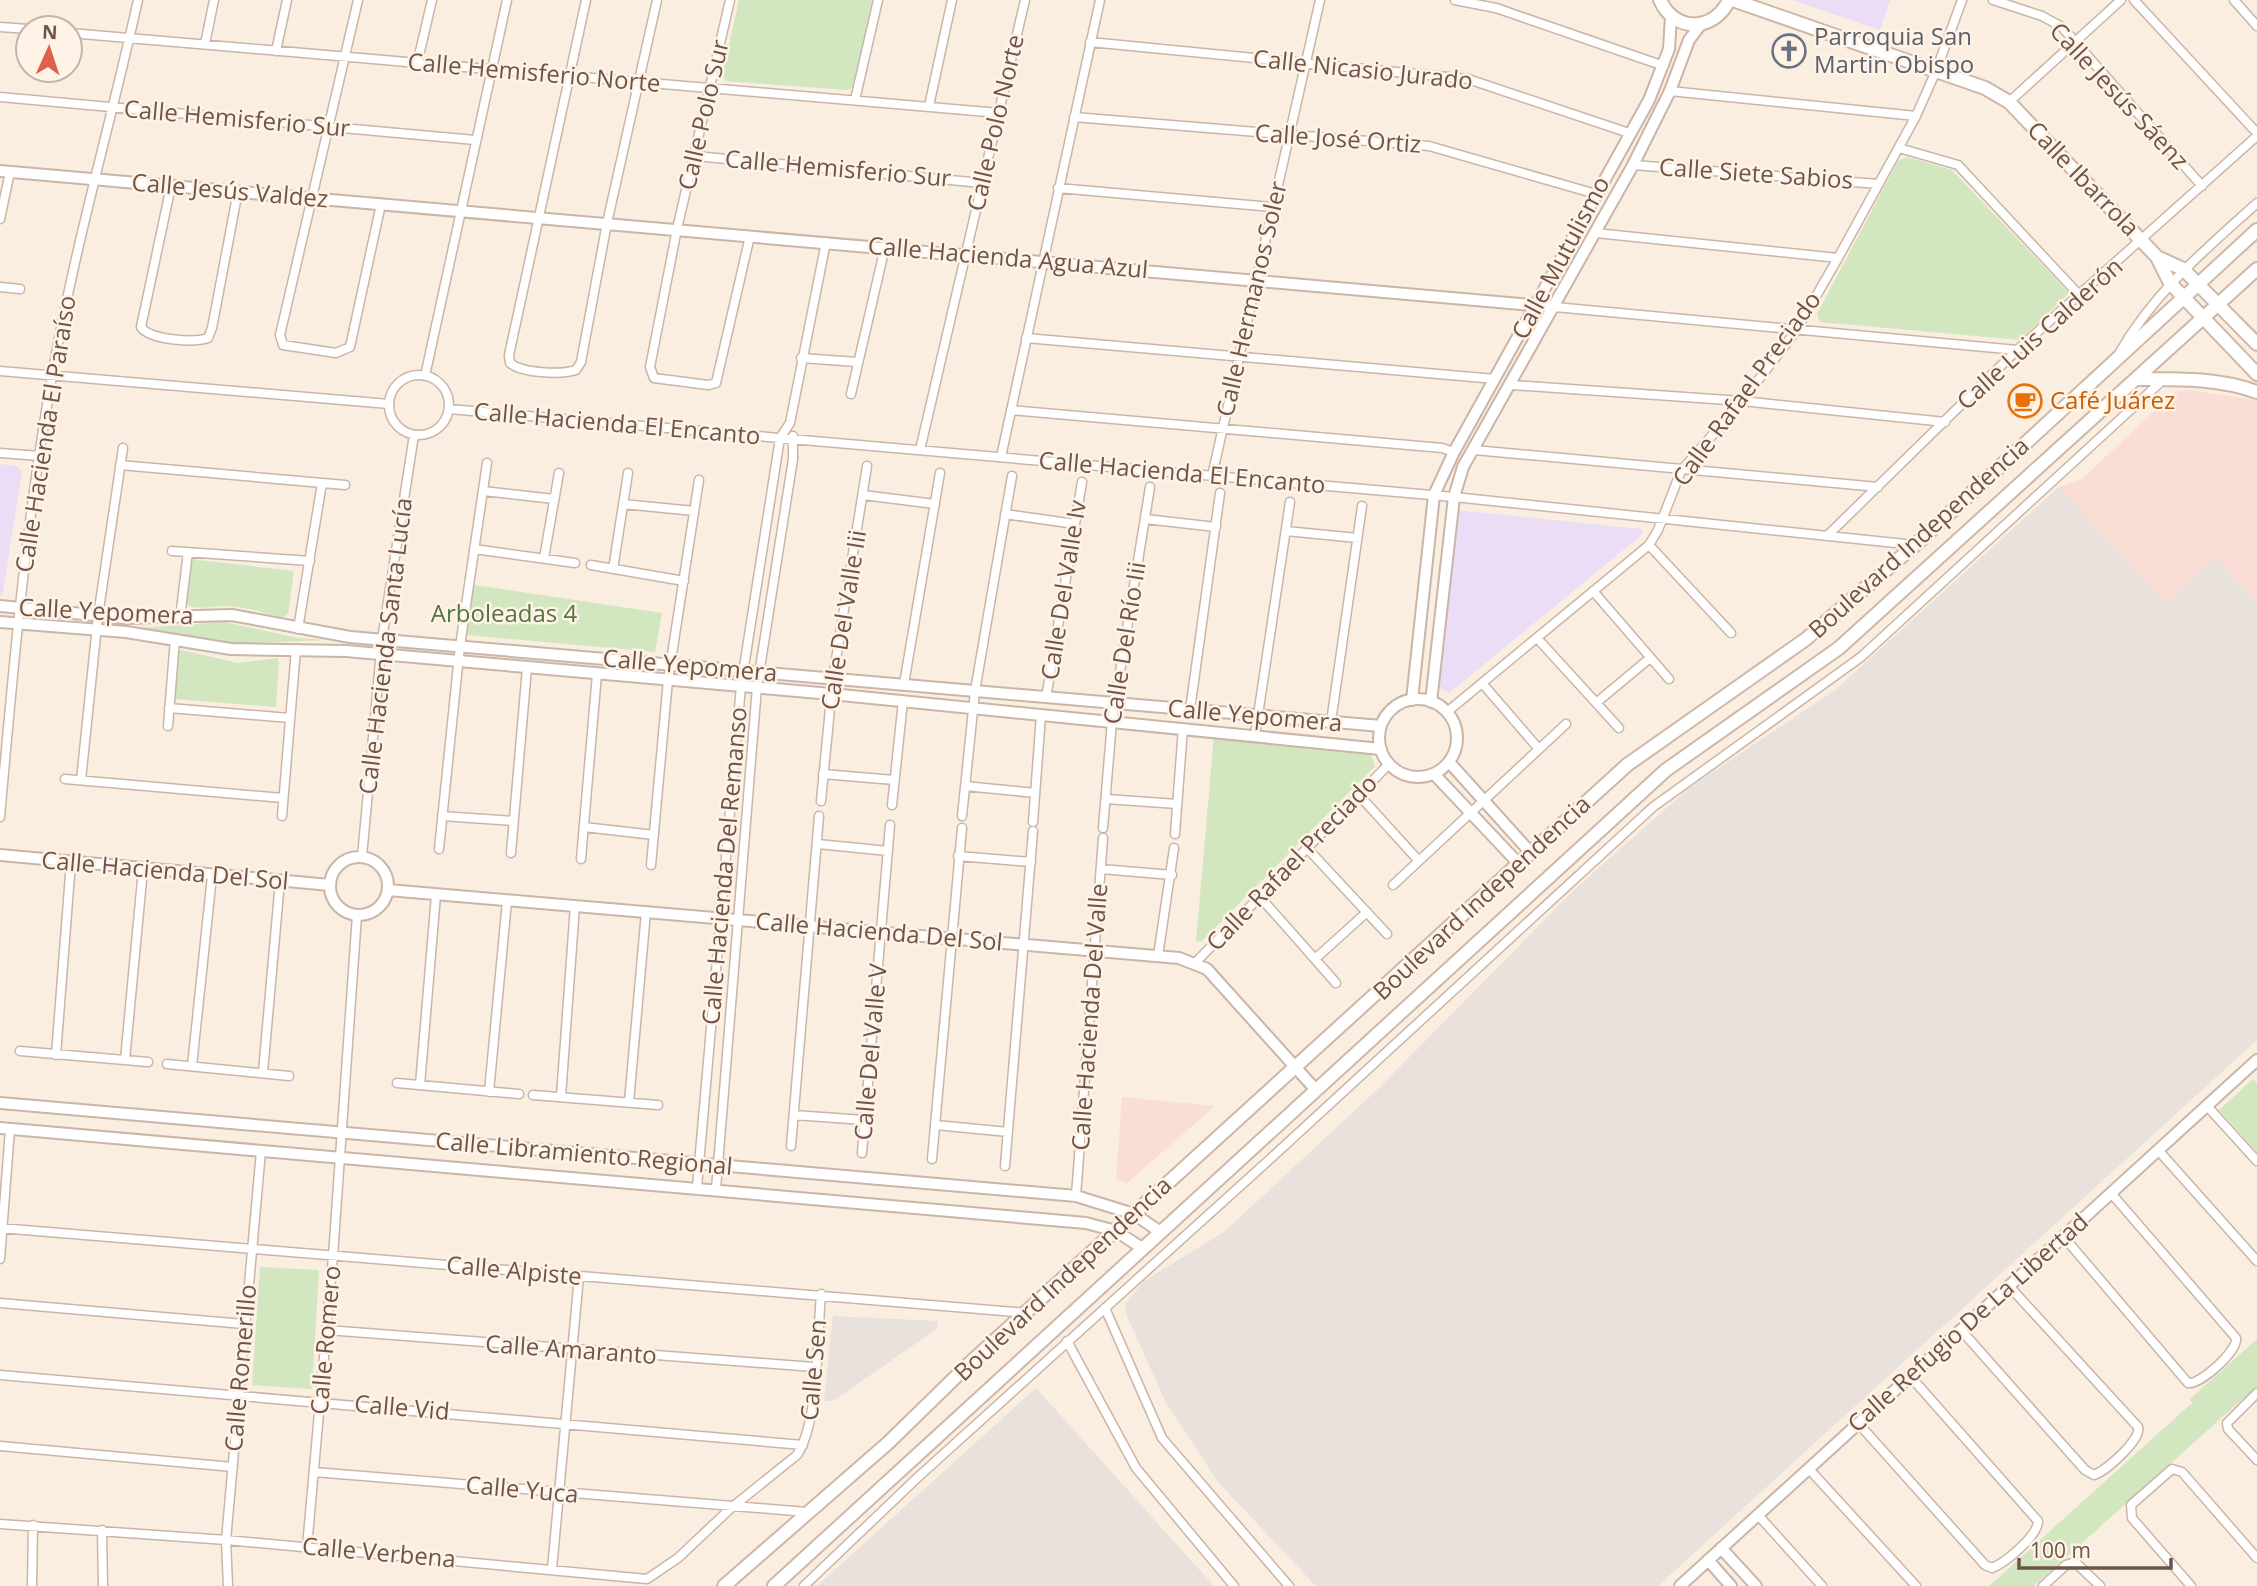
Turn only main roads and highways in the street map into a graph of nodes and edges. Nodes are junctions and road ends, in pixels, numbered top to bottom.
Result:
1 (1660, 0) edge
2 (1731, 0) edge
3 (2257, 230) edge
4 (2157, 257) junction
5 (2257, 269) edge
6 (2199, 283) junction
7 (2184, 296) junction
8 (2219, 303) junction
9 (2205, 317) junction
10 (2257, 344) edge
11 (2257, 374) edge
12 (2137, 379) junction
13 (2257, 392) edge
14 (724, 1586) edge
15 (774, 1586) edge

1 - 2 main road
2 - 4 main road, Calle Ibarrola
3 - 6 main road, Boulevard Independencia
4 - 6 main road, Calle Ibarrola
4 - 7 main road, Calle Ibarrola
5 - 8 main road, Boulevard Independencia
6 - 7 main road, Boulevard Independencia
6 - 8 main road, Calle Ibarrola
7 - 9 main road, Calle Ibarrola
7 - 14 main road, Boulevard Independencia
8 - 9 main road, Boulevard Independencia
8 - 10 main road, Calle Ibarrola
9 - 11 main road, Calle Ibarrola
9 - 12 main road, Boulevard Independencia
12 - 13 main road
12 - 15 main road, Boulevard Independencia

